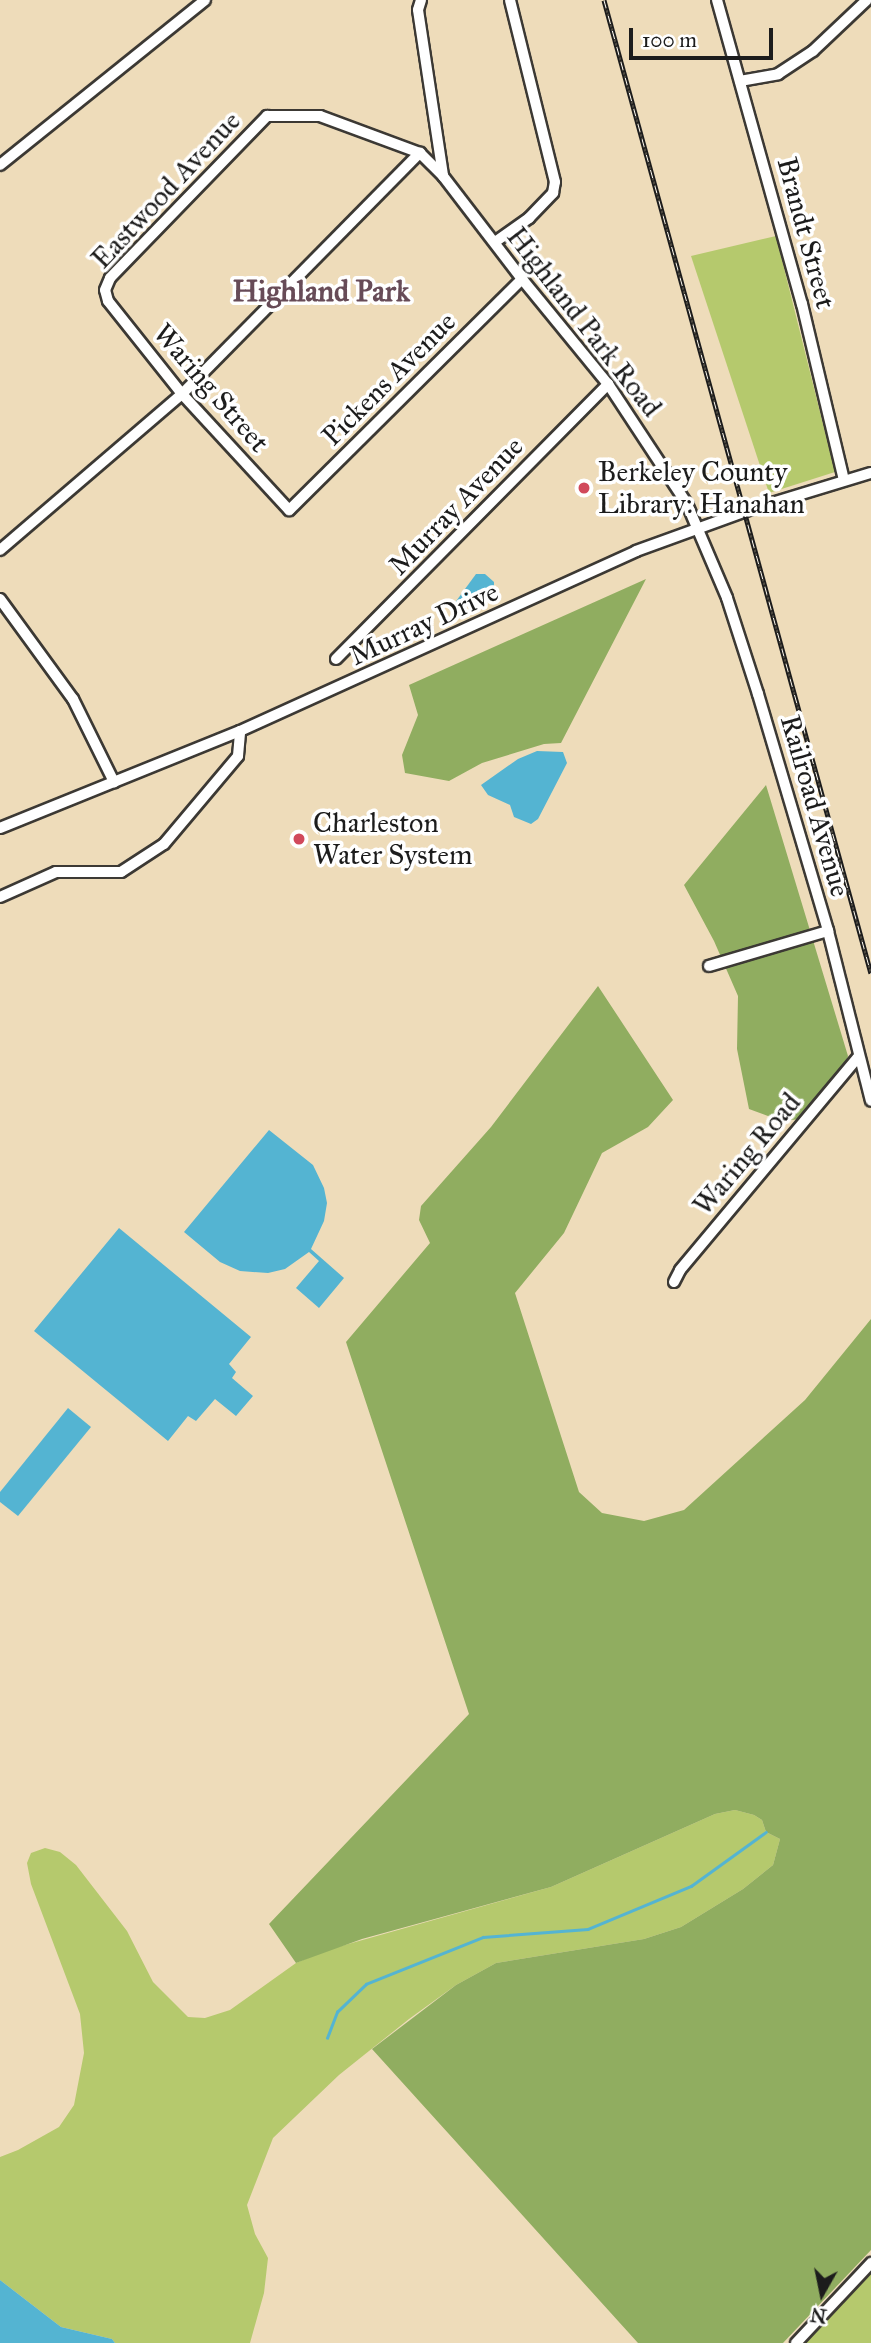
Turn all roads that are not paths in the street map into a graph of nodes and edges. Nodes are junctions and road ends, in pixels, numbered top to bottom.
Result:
1 (205, 0) edge
2 (421, 0) edge
3 (510, 0) edge
4 (718, 0) edge
5 (867, 0) edge
6 (740, 81) junction
7 (420, 153) junction
8 (0, 165) edge
9 (443, 176) junction
10 (495, 242) junction
11 (522, 279) junction
12 (105, 290) joint
13 (608, 384) junction
14 (182, 394) junction
15 (871, 473) edge
16 (844, 480) junction
17 (289, 510) joint
18 (698, 529) junction
19 (0, 550) edge
20 (0, 599) edge
21 (336, 659) dead end
22 (240, 731) junction
23 (114, 782) junction
24 (0, 828) edge
25 (0, 897) edge
26 (828, 931) junction
27 (709, 966) dead end
28 (859, 1056) junction
29 (871, 1101) edge
30 (674, 1282) dead end
31 (871, 2263) edge
32 (796, 2343) edge

1 - 8 street
2 - 9 street
3 - 10 street
4 - 6 street, Brandt Street
5 - 6 street
6 - 16 street, Brandt Street
7 - 9 street, Highland Park Road
7 - 12 street, Eastwood Avenue
7 - 14 street
9 - 10 street, Highland Park Road
10 - 11 street, Highland Park Road
11 - 13 street, Highland Park Road
11 - 17 street, Pickens Avenue
12 - 14 street, Waring Street
13 - 18 street, Highland Park Road
13 - 21 street, Murray Avenue
14 - 17 street, Waring Street
14 - 19 street
15 - 16 street, Murray Drive
16 - 18 street, Murray Drive
18 - 22 street, Murray Drive
18 - 26 street, Railroad Avenue
20 - 23 street
22 - 23 street, Murray Drive
22 - 25 street
23 - 24 street, Murray Drive
26 - 27 street
26 - 28 street, Railroad Avenue
28 - 29 street, Railroad Avenue
28 - 30 street, Waring Road
31 - 32 street

